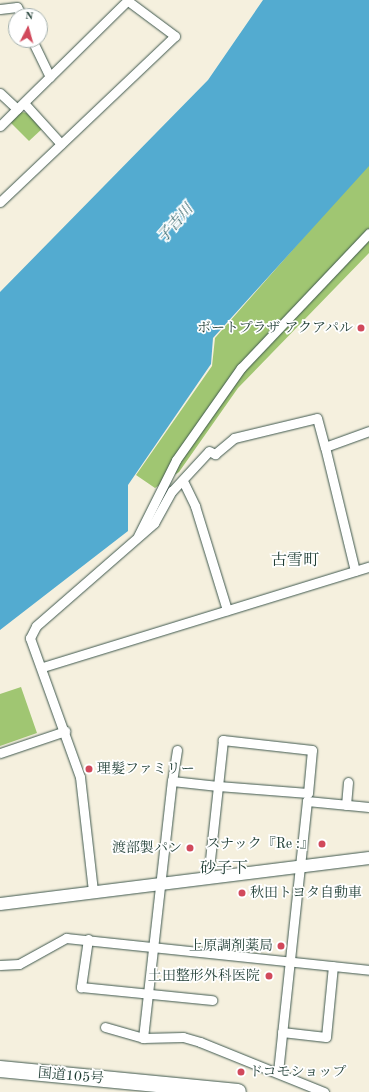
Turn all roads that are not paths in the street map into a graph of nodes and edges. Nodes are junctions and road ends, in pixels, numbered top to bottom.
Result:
1 (128, 1) edge
2 (2, 6) edge
3 (18, 8) edge
4 (36, 48) edge
5 (50, 77) junction
6 (0, 93) edge
7 (24, 103) junction
8 (17, 109) junction
9 (0, 126) edge
10 (61, 144) junction
11 (0, 202) edge
12 (369, 234) edge
13 (369, 431) edge
14 (325, 447) junction
15 (183, 482) junction
16 (137, 539) junction
17 (369, 567) edge
18 (355, 571) junction
19 (227, 610) junction
20 (43, 668) junction
21 (65, 731) junction
22 (177, 750) dead end
23 (0, 753) edge
24 (172, 781) junction
25 (348, 782) dead end
26 (218, 786) junction
27 (346, 805) junction
28 (369, 807) edge
29 (369, 858) edge
30 (298, 866) junction
31 (208, 878) junction
32 (159, 882) junction
33 (93, 892) junction
34 (0, 904) edge
35 (88, 939) junction
36 (152, 947) junction
37 (290, 961) junction
38 (0, 965) edge
39 (333, 966) junction
40 (369, 970) edge
41 (147, 993) junction
42 (212, 1000) dead end
43 (105, 1027) dead end
44 (282, 1032) junction
45 (143, 1038) junction
46 (0, 1069) edge
47 (278, 1072) junction
48 (220, 1091) edge
49 (238, 1092) edge
50 (324, 1092) edge

1 - 5 street
1 - 10 street
2 - 3 street
4 - 5 street
5 - 7 street
6 - 8 street
7 - 8 street
7 - 10 street
8 - 9 street
10 - 11 street
12 - 16 street
13 - 14 street
14 - 15 street
14 - 18 street
15 - 16 street
15 - 19 street
16 - 20 street
17 - 18 street
18 - 19 street
19 - 20 street
20 - 21 street
21 - 23 street
21 - 33 street
22 - 24 street
24 - 26 street
24 - 32 street
25 - 27 street
26 - 26 street
26 - 31 street
27 - 28 street
27 - 30 street
29 - 30 street
30 - 31 street
30 - 37 street
31 - 32 street
32 - 33 street
32 - 36 street
33 - 34 street
35 - 36 street
35 - 38 street
35 - 41 street
36 - 37 street
36 - 41 street
37 - 39 street
37 - 44 street
39 - 40 street
39 - 44 street
41 - 42 street
41 - 45 street
43 - 45 street
44 - 47 street
45 - 47 street
46 - 48 highway, 国道105号
47 - 50 street
48 - 49 highway, 国道105号

